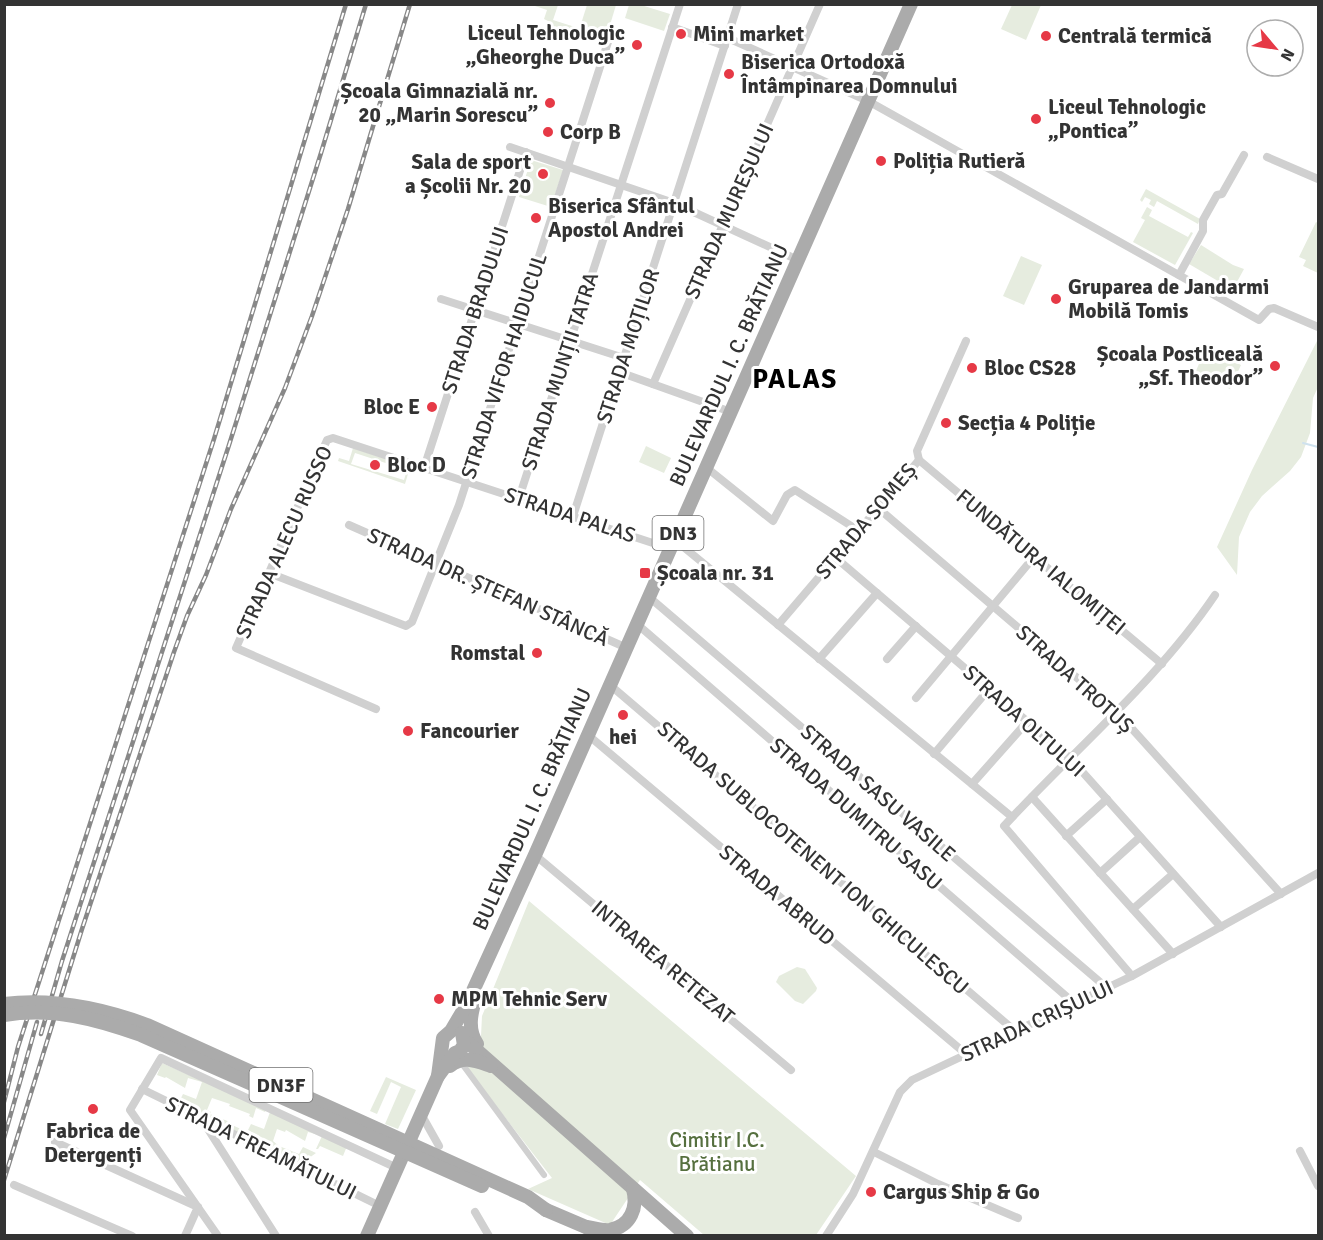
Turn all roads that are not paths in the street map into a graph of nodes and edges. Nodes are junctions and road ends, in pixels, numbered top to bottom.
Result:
1 (680, 4) edge
2 (738, 4) edge
3 (820, 4) edge
4 (911, 4) edge
5 (672, 27) junction
6 (609, 39) dead end
7 (726, 42) junction
8 (793, 67) junction
9 (868, 101) junction
10 (510, 147) dead end
11 (525, 152) junction
12 (1244, 155) dead end
13 (1267, 157) dead end
14 (568, 167) junction
15 (1318, 179) edge
16 (621, 184) junction
17 (674, 203) junction
18 (723, 225) junction
19 (798, 260) junction
20 (1179, 275) junction
21 (441, 299) dead end
22 (475, 310) junction
23 (517, 324) junction
24 (1318, 327) edge
25 (570, 341) junction
26 (966, 341) dead end
27 (624, 358) junction
28 (620, 372) junction
29 (653, 384) junction
30 (731, 412) junction
31 (333, 438) joint
32 (919, 460) junction
33 (424, 468) junction
34 (707, 468) junction
35 (467, 481) junction
36 (519, 498) junction
37 (878, 508) junction
38 (573, 516) junction
39 (349, 525) dead end
40 (859, 531) junction
41 (673, 545) junction
42 (1034, 557) junction
43 (836, 558) junction
44 (436, 563) junction
45 (269, 573) junction
46 (877, 593) junction
47 (1215, 596) dead end
48 (649, 597) junction
49 (993, 606) junction
50 (637, 624) junction
51 (778, 626) junction
52 (916, 627) junction
53 (627, 648) junction
54 (951, 656) junction
55 (819, 659) junction
56 (887, 659) dead end
57 (1162, 664) junction
58 (610, 685) junction
59 (989, 689) junction
60 (916, 698) dead end
61 (376, 709) dead end
62 (1116, 711) junction
63 (1028, 722) junction
64 (588, 735) junction
65 (934, 754) junction
66 (1070, 758) junction
67 (972, 784) junction
68 (1032, 797) junction
69 (1107, 799) junction
70 (1012, 818) junction
71 (1066, 836) junction
72 (1140, 837) junction
73 (535, 855) junction
74 (1100, 873) junction
75 (1318, 873) edge
76 (1173, 874) junction
77 (1281, 894) junction
78 (1132, 909) junction
79 (1221, 927) junction
80 (1173, 954) junction
81 (485, 965) junction
82 (1132, 976) junction
83 (1107, 988) junction
84 (1074, 1003) junction
85 (4, 1004) edge
86 (4, 1015) edge
87 (1015, 1031) junction
88 (459, 1035) junction
89 (443, 1045) junction
90 (966, 1054) junction
91 (457, 1055) junction
92 (501, 1070) junction
93 (790, 1070) dead end
94 (438, 1076) junction
95 (142, 1089) junction
96 (432, 1089) junction
97 (421, 1114) junction
98 (200, 1118) junction
99 (55, 1142) dead end
100 (439, 1146) dead end
101 (1300, 1151) dead end
102 (874, 1152) junction
103 (398, 1168) junction
104 (544, 1175) dead end
105 (14, 1185) dead end
106 (1318, 1186) edge
107 (633, 1189) junction
108 (198, 1206) junction
109 (380, 1206) junction
110 (546, 1210) junction
111 (475, 1212) dead end
112 (1018, 1218) dead end
113 (586, 1227) junction
114 (132, 1236) edge
115 (185, 1236) edge
116 (218, 1236) edge
117 (276, 1236) edge
118 (368, 1236) edge
119 (489, 1236) edge
120 (605, 1236) edge
121 (687, 1236) edge
122 (826, 1236) edge

1 - 5 street, STRADA MUNȚII TATRA
2 - 7 street, STRADA MOȚILOR
3 - 8 street, STRADA MUREȘULUI
4 - 9 main road, BULEVARDUL I. C. BRĂTIANU / DN3
5 - 7 street
5 - 16 street, STRADA MUNȚII TATRA
6 - 14 street, STRADA VIFOR HAIDUCUL
7 - 8 street
7 - 17 street, STRADA MOȚILOR
8 - 9 street
8 - 18 street, STRADA MUREȘULUI
9 - 19 main road, BULEVARDUL I. C. BRĂTIANU / DN3
9 - 20 street
10 - 11 street
11 - 14 street
11 - 22 street, STRADA BRADULUI
12 - 20 street
13 - 15 street
14 - 16 street
14 - 23 street, STRADA VIFOR HAIDUCUL
16 - 17 street
16 - 25 street, STRADA MUNȚII TATRA
17 - 18 street
17 - 27 street, STRADA MOȚILOR
18 - 19 street
18 - 29 street, STRADA MUREȘULUI
19 - 30 main road, BULEVARDUL I. C. BRĂTIANU / DN3
20 - 24 street
21 - 22 street
22 - 23 street
22 - 33 street, STRADA BRADULUI
23 - 25 street
23 - 35 street, STRADA VIFOR HAIDUCUL
25 - 27 street
25 - 36 street, STRADA MUNȚII TATRA
26 - 32 street, STRADA SOMEȘ
27 - 28 street, STRADA MOȚILOR
28 - 29 street
28 - 38 street, STRADA MOȚILOR
29 - 30 street
30 - 34 main road, BULEVARDUL I. C. BRĂTIANU / DN3
31 - 33 street, STRADA PALAS
31 - 45 street, STRADA ALECU RUSSO
32 - 37 street, STRADA SOMEȘ
32 - 42 street, FUNDĂTURA IALOMIȚEI
33 - 35 street, STRADA PALAS
34 - 40 street
34 - 41 main road, BULEVARDUL I. C. BRĂTIANU / DN3
35 - 36 street, STRADA PALAS
35 - 44 street, STRADA VIFOR HAIDUCUL
36 - 38 street, STRADA PALAS
37 - 40 street, STRADA SOMEȘ
37 - 49 street, STRADA TROTUȘ
38 - 41 street, STRADA PALAS
39 - 44 street, STRADA DR. ȘTEFAN STÂNCĂ
40 - 43 street, STRADA SOMEȘ
41 - 48 main road, BULEVARDUL I. C. BRĂTIANU / DN3
41 - 51 street
42 - 49 street
42 - 57 street, FUNDĂTURA IALOMIȚEI
43 - 46 street, STRADA OLTULUI
43 - 51 street, STRADA SOMEȘ
44 - 45 street, STRADA VIFOR HAIDUCUL
44 - 53 street, STRADA DR. ȘTEFAN STÂNCĂ
45 - 61 street, STRADA ALECU RUSSO
46 - 52 street, STRADA OLTULUI
46 - 55 street
47 - 57 street
48 - 50 main road, BULEVARDUL I. C. BRĂTIANU / DN3
48 - 83 street, STRADA SASU VASILE
49 - 54 street
49 - 62 street, STRADA TROTUȘ
50 - 53 main road, BULEVARDUL I. C. BRĂTIANU / DN3
50 - 84 street, STRADA DUMITRU SASU
51 - 55 street
52 - 54 street, STRADA OLTULUI
52 - 56 street
53 - 58 main road, BULEVARDUL I. C. BRĂTIANU / DN3
54 - 59 street, STRADA OLTULUI
54 - 60 street
55 - 65 street
57 - 62 street
58 - 64 main road, BULEVARDUL I. C. BRĂTIANU / DN3
58 - 87 street, STRADA SUBLOCOTENENT ION GHICULESCU
59 - 63 street, STRADA OLTULUI
59 - 65 street
62 - 66 street
62 - 77 street, STRADA TROTUȘ
63 - 66 street, STRADA OLTULUI
63 - 67 street
64 - 73 main road, BULEVARDUL I. C. BRĂTIANU / DN3
64 - 90 street, STRADA ABRUD
65 - 67 street
66 - 68 street
66 - 69 street, STRADA OLTULUI
67 - 70 street
68 - 70 street
68 - 71 street
69 - 71 street
69 - 72 street, STRADA OLTULUI
70 - 82 street
71 - 74 street
72 - 74 street
72 - 76 street, STRADA OLTULUI
73 - 81 main road, BULEVARDUL I. C. BRĂTIANU / DN3
73 - 93 street, INTRAREA RETEZAT
74 - 78 street
75 - 77 street, STRADA CRIȘULUI
76 - 78 street
76 - 79 street, STRADA OLTULUI
77 - 79 street, STRADA CRIȘULUI
78 - 80 street
79 - 80 street, STRADA CRIȘULUI
80 - 82 street, STRADA CRIȘULUI
81 - 88 main road, BULEVARDUL I. C. BRĂTIANU / DN3
81 - 92 main road
82 - 83 street, STRADA CRIȘULUI
83 - 84 street, STRADA CRIȘULUI
84 - 87 street, STRADA CRIȘULUI
85 - 110 main road, DN3F, bridge
86 - 110 main road, DN3F, bridge
87 - 90 street, STRADA CRIȘULUI
88 - 89 main road, DN3
88 - 91 main road, DN3
88 - 92 main road
89 - 91 main road
89 - 94 main road, DN3
90 - 102 street, STRADA CRIȘULUI
91 - 92 main road
91 - 94 main road, DN3
91 - 96 main road
91 - 104 street
92 - 107 main road
94 - 96 main road, DN3
95 - 98 street, STRADA FREAMĂTULUI
95 - 103 street
95 - 108 street
96 - 97 main road, DN3
97 - 100 street
97 - 103 main road, DN3
98 - 109 street, STRADA FREAMĂTULUI
98 - 117 street
99 - 108 street
101 - 106 street
102 - 112 street
102 - 122 street, STRADA CRIȘULUI
103 - 109 main road, DN3
105 - 114 street
107 - 113 main road
107 - 121 main road
108 - 115 street
108 - 116 street
109 - 118 main road, DN3
110 - 113 main road, DN3F
111 - 119 street
113 - 120 main road, DN3F

